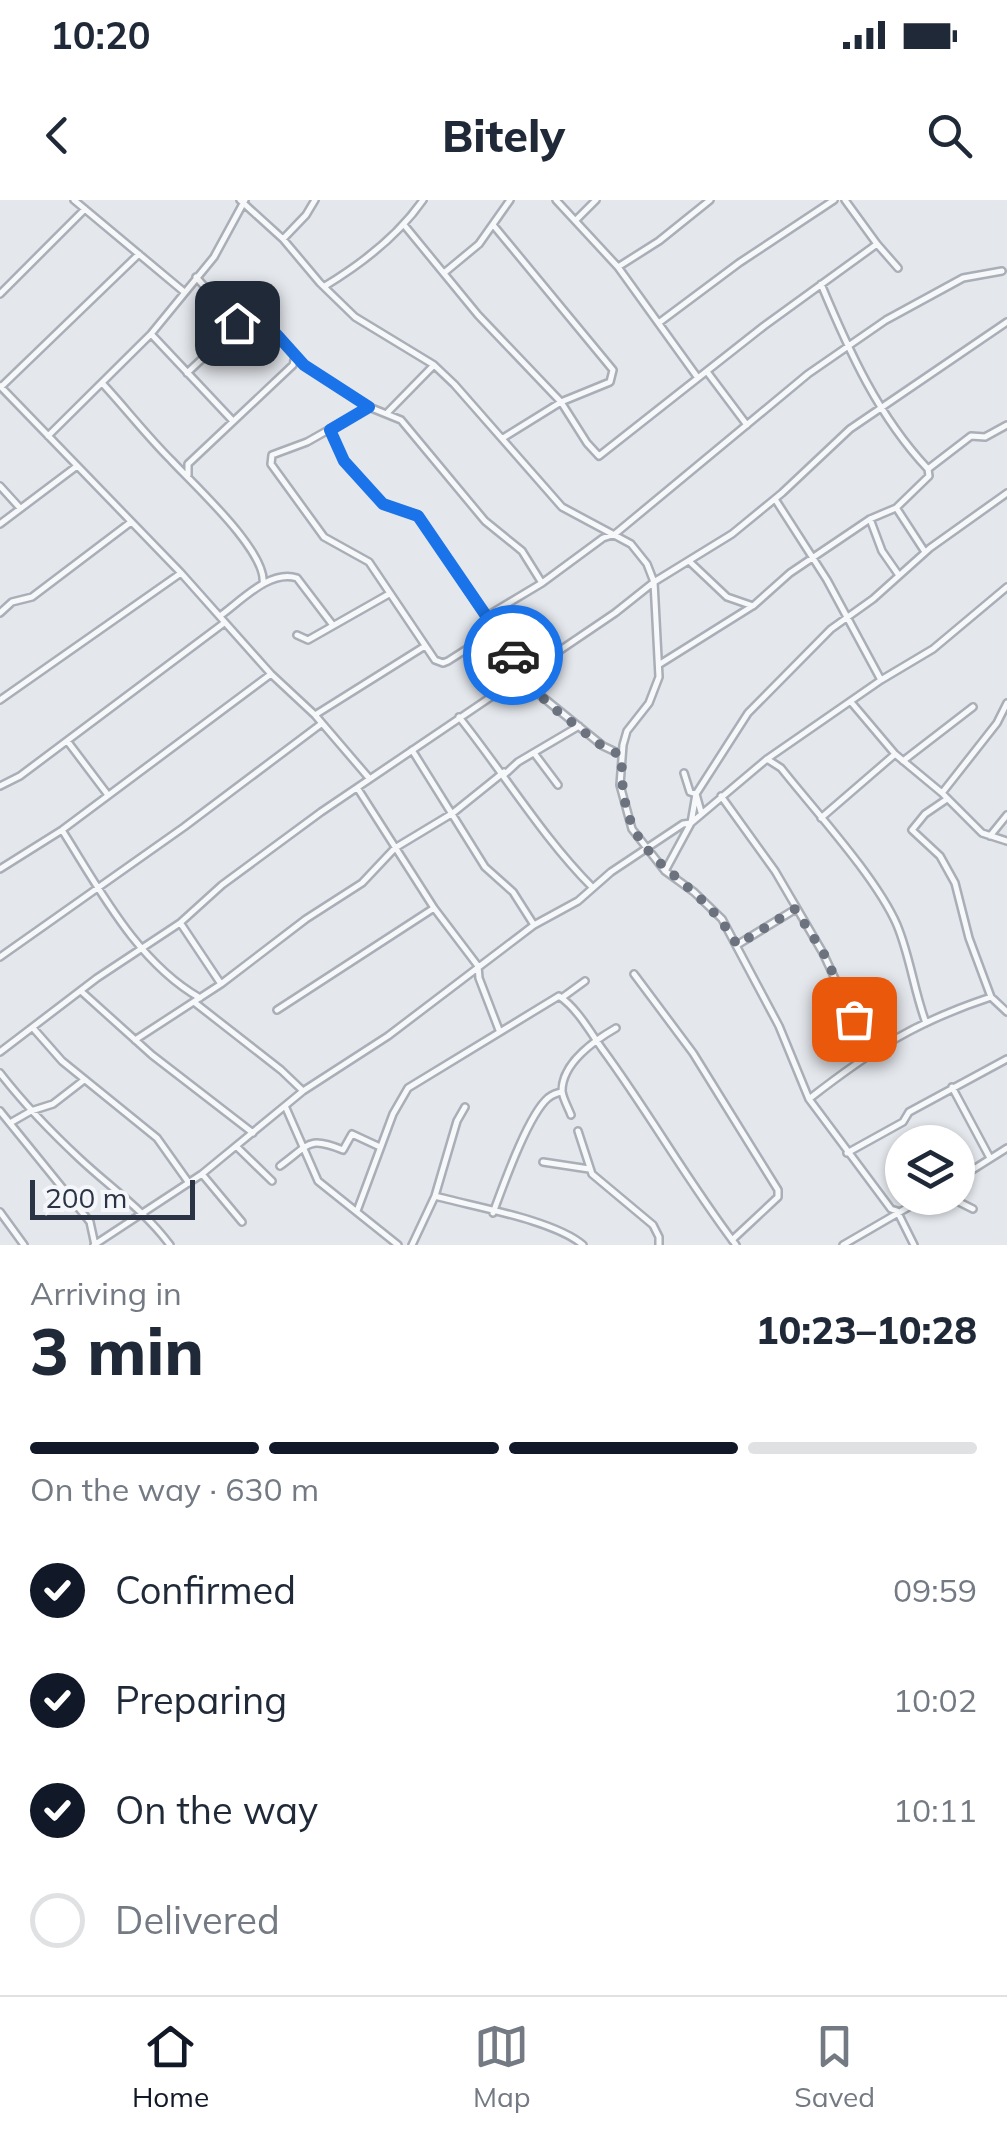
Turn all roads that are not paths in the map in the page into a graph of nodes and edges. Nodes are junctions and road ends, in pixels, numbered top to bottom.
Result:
1 (74, 200) edge
2 (315, 200) edge
3 (423, 200) edge
4 (510, 200) edge
5 (556, 200) edge
6 (596, 200) edge
7 (710, 200) edge
8 (834, 200) edge
9 (846, 200) edge
10 (244, 201) edge
11 (85, 209) junction
12 (576, 220) junction
13 (405, 226) junction
14 (494, 226) junction
15 (284, 239) junction
16 (877, 244) junction
17 (139, 254) junction
18 (618, 267) junction
19 (898, 268) dead end
20 (1002, 271) dead end
21 (444, 272) junction
22 (196, 277) junction
23 (822, 284) junction
24 (325, 286) junction
25 (183, 291) junction
26 (0, 294) edge
27 (660, 322) junction
28 (1007, 322) edge
29 (237, 323) junction
30 (151, 334) junction
31 (848, 348) junction
32 (295, 355) junction
33 (293, 365) junction
34 (304, 365) junction
35 (434, 365) junction
36 (187, 373) junction
37 (708, 373) junction
38 (698, 378) junction
39 (104, 384) junction
40 (0, 387) edge
41 (561, 402) junction
42 (369, 407) junction
43 (881, 408) junction
44 (388, 412) junction
45 (232, 420) junction
46 (747, 425) junction
47 (1007, 425) edge
48 (330, 430) junction
49 (48, 436) junction
50 (503, 438) junction
51 (188, 464) junction
52 (78, 466) junction
53 (177, 466) junction
54 (928, 469) junction
55 (189, 478) junction
56 (0, 486) edge
57 (1007, 492) edge
58 (775, 499) junction
59 (20, 508) junction
60 (896, 508) junction
61 (870, 520) junction
62 (130, 522) junction
63 (0, 524) edge
64 (615, 534) junction
65 (925, 552) junction
66 (814, 558) junction
67 (690, 562) junction
68 (180, 572) junction
69 (898, 574) junction
70 (542, 582) junction
71 (654, 582) junction
72 (263, 584) junction
73 (1007, 587) edge
74 (389, 594) junction
75 (734, 602) junction
76 (752, 606) junction
77 (0, 613) edge
78 (487, 616) junction
79 (847, 619) junction
80 (222, 620) junction
81 (731, 620) junction
82 (332, 624) junction
83 (495, 630) junction
84 (297, 636) dead end
85 (424, 646) junction
86 (660, 664) junction
87 (524, 673) junction
88 (270, 674) junction
89 (881, 680) junction
90 (0, 700) edge
91 (851, 702) junction
92 (1007, 703) edge
93 (973, 707) dead end
94 (315, 715) junction
95 (459, 717) junction
96 (321, 724) junction
97 (579, 726) junction
98 (68, 741) junction
99 (412, 750) junction
100 (534, 753) junction
101 (894, 754) junction
102 (622, 756) junction
103 (767, 759) junction
104 (903, 761) junction
105 (518, 762) junction
106 (498, 766) junction
107 (504, 774) junction
108 (684, 774) dead end
109 (368, 778) junction
110 (558, 785) dead end
111 (0, 786) edge
112 (358, 789) junction
113 (942, 793) junction
114 (696, 794) junction
115 (108, 795) junction
116 (721, 796) junction
117 (947, 800) junction
118 (453, 812) junction
119 (701, 812) junction
120 (1007, 816) edge
121 (821, 818) junction
122 (692, 823) junction
123 (62, 830) junction
124 (990, 836) junction
125 (1007, 841) edge
126 (395, 848) junction
127 (646, 850) junction
128 (0, 870) edge
129 (665, 870) junction
130 (592, 887) junction
131 (98, 888) junction
132 (434, 908) junction
133 (795, 909) junction
134 (180, 923) junction
135 (534, 925) junction
136 (737, 945) junction
137 (142, 948) junction
138 (0, 957) edge
139 (478, 966) junction
140 (634, 974) dead end
141 (586, 981) dead end
142 (221, 984) junction
143 (82, 992) junction
144 (562, 997) junction
145 (992, 998) junction
146 (197, 1000) junction
147 (278, 1010) dead end
148 (1007, 1012) edge
149 (926, 1023) junction
150 (32, 1027) junction
151 (616, 1028) dead end
152 (499, 1030) junction
153 (134, 1040) junction
154 (596, 1040) junction
155 (0, 1052) edge
156 (869, 1052) junction
157 (1007, 1059) edge
158 (0, 1073) edge
159 (84, 1080) junction
160 (952, 1086) junction
161 (304, 1091) junction
162 (562, 1092) junction
163 (810, 1099) junction
164 (286, 1107) junction
165 (465, 1107) dead end
166 (0, 1111) edge
167 (31, 1111) junction
168 (571, 1114) dead end
169 (10, 1123) junction
170 (578, 1131) dead end
171 (253, 1134) junction
172 (237, 1147) junction
173 (380, 1147) junction
174 (1007, 1148) edge
175 (302, 1150) junction
176 (848, 1152) junction
177 (990, 1158) junction
178 (543, 1162) dead end
179 (280, 1166) dead end
180 (975, 1167) edge
181 (589, 1169) junction
182 (202, 1174) junction
183 (272, 1181) dead end
184 (189, 1183) junction
185 (435, 1196) junction
186 (885, 1200) edge
187 (357, 1211) junction
188 (0, 1212) edge
189 (493, 1212) junction
190 (145, 1214) junction
191 (891, 1215) edge
192 (899, 1215) edge
193 (242, 1222) dead end
194 (734, 1242) edge
195 (24, 1245) edge
196 (94, 1245) edge
197 (170, 1245) edge
198 (398, 1245) edge
199 (414, 1245) edge
200 (583, 1245) edge
201 (659, 1245) edge
202 (843, 1245) edge
203 (914, 1245) edge

1 - 11 street
2 - 15 street
3 - 13 street
4 - 14 street
5 - 12 street
6 - 12 street
7 - 18 street
8 - 27 street
9 - 16 street
10 - 15 street
10 - 22 street
11 - 17 street
11 - 26 street
12 - 18 street
13 - 21 street
13 - 24 street
14 - 21 street
14 - 41 street
15 - 24 street
16 - 19 street
16 - 23 street
17 - 25 street
17 - 40 street
18 - 27 street
20 - 31 street
21 - 41 street
22 - 25 street
22 - 29 street
23 - 31 street
23 - 37 street
24 - 35 street
25 - 30 street
27 - 38 street
28 - 43 street
29 - 32 street
29 - 36 street
30 - 36 street
30 - 39 street
31 - 43 street
31 - 46 street
32 - 33 street
32 - 34 street
33 - 34 street
33 - 45 street
34 - 42 street
35 - 44 street
35 - 50 street
36 - 45 street
37 - 38 street
37 - 46 street
38 - 41 street
39 - 49 street
39 - 53 street
40 - 49 street
41 - 50 street
42 - 44 street
42 - 48 street
43 - 54 street
43 - 58 street
44 - 70 street
45 - 51 street
46 - 64 street
47 - 54 street
48 - 74 street
48 - 78 street
49 - 52 street
50 - 64 street
51 - 53 street
51 - 55 street
52 - 59 street
52 - 62 street
53 - 55 street
54 - 60 street
55 - 72 street
56 - 59 street
57 - 65 street
58 - 66 street
58 - 67 street
59 - 63 street
60 - 61 street
60 - 65 street
61 - 66 street
61 - 69 street
62 - 68 street
62 - 77 street
64 - 70 street
64 - 71 street
65 - 69 street
66 - 76 street
66 - 79 street
67 - 71 street
67 - 75 street
68 - 80 street
68 - 90 street
69 - 79 street
70 - 78 street
71 - 86 street
71 - 87 street
72 - 80 street
72 - 82 street
73 - 89 street
74 - 82 street
74 - 85 street
75 - 76 street
75 - 81 street
76 - 81 street
78 - 83 street
79 - 89 street
79 - 114 street
80 - 88 street
80 - 98 street
81 - 86 street
82 - 84 street
83 - 85 street
83 - 87 street
85 - 94 street
86 - 102 street
87 - 95 street
87 - 97 street
88 - 94 street
88 - 115 street
89 - 91 street
91 - 101 street
91 - 103 street
92 - 113 street
93 - 104 street
94 - 96 street
95 - 99 street
95 - 106 street
96 - 109 street
96 - 131 street
97 - 100 street
97 - 102 street
98 - 111 street
98 - 115 street
99 - 109 street
99 - 118 street
100 - 105 street
100 - 110 street
101 - 104 street
101 - 121 street
102 - 127 street
103 - 116 street
103 - 121 street
104 - 113 street
105 - 106 street
105 - 107 street
106 - 107 street
107 - 118 street
107 - 130 street
108 - 114 street
109 - 112 street
112 - 126 street
112 - 134 street
113 - 117 street
114 - 119 street
114 - 122 street
115 - 123 street
116 - 119 street
116 - 133 street
117 - 124 street
117 - 145 street
118 - 126 street
118 - 135 street
119 - 122 street
120 - 124 street
121 - 149 street
122 - 127 street
122 - 129 street
123 - 128 street
123 - 131 street
124 - 125 street
126 - 132 street
126 - 142 street
127 - 129 street
127 - 130 street
129 - 136 street
130 - 135 street
131 - 137 street
131 - 138 street
132 - 139 street
132 - 147 street
133 - 136 street
133 - 156 street
134 - 137 street
134 - 142 street
135 - 139 street
136 - 163 street
137 - 143 street
137 - 146 street
139 - 152 street
139 - 161 street
140 - 194 street
141 - 144 street
142 - 146 street
143 - 150 street
143 - 153 street
144 - 152 street
144 - 154 street
145 - 148 street
145 - 149 street
146 - 153 street
146 - 161 street
149 - 156 street
150 - 155 street
150 - 159 street
151 - 154 street
152 - 173 street
153 - 171 street
154 - 162 street
154 - 194 street
156 - 163 street
157 - 160 street
158 - 167 street
159 - 167 street
159 - 184 street
160 - 176 street
160 - 177 street
161 - 164 street
162 - 168 street
162 - 189 street
163 - 176 street
164 - 171 street
164 - 175 street
165 - 185 street
166 - 169 street
167 - 169 street
167 - 190 street
169 - 196 street
170 - 181 street
171 - 172 street
172 - 182 street
172 - 183 street
173 - 175 street
173 - 187 street
174 - 177 street
175 - 179 street
175 - 187 street
176 - 186 street
177 - 180 street
178 - 181 street
181 - 201 street
182 - 184 street
182 - 193 street
184 - 190 street
185 - 189 street
185 - 199 street
187 - 198 street
188 - 195 street
189 - 200 street
190 - 196 street
190 - 197 street
191 - 202 street
192 - 203 street

